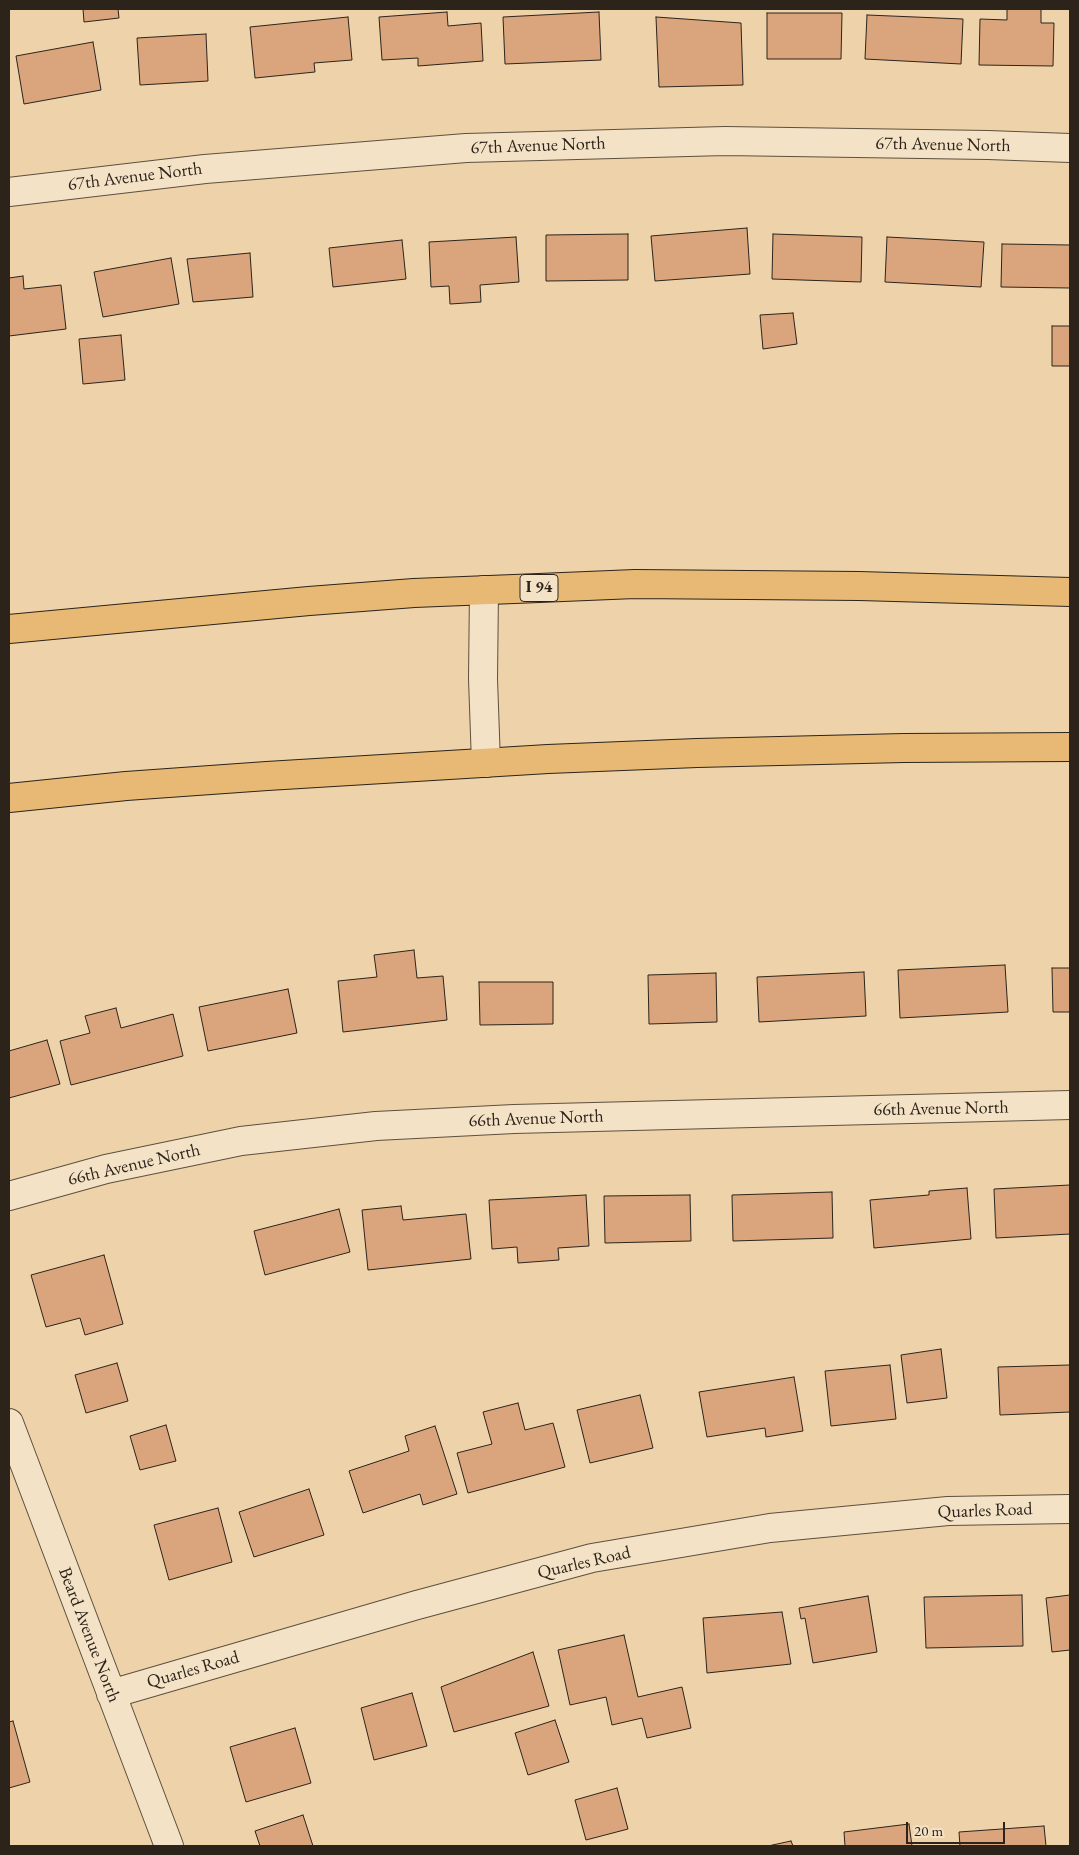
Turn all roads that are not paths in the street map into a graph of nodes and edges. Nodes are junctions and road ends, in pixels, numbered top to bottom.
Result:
1 (1070, 148) edge
2 (9, 192) edge
3 (484, 590) junction
4 (1070, 592) edge
5 (9, 628) edge
6 (1070, 747) edge
7 (486, 763) junction
8 (9, 798) edge
9 (1070, 1105) edge
10 (9, 1196) edge
11 (9, 1423) edge
12 (1070, 1509) edge
13 (111, 1694) junction
14 (169, 1846) edge

1 - 2 street, 67th Avenue North
3 - 4 highway, I 94
3 - 5 highway, I 94
3 - 7 street
6 - 7 highway
7 - 8 highway
9 - 10 street, 66th Avenue North
11 - 13 street, Beard Avenue North
12 - 13 street, Quarles Road
13 - 14 street, Beard Avenue North

